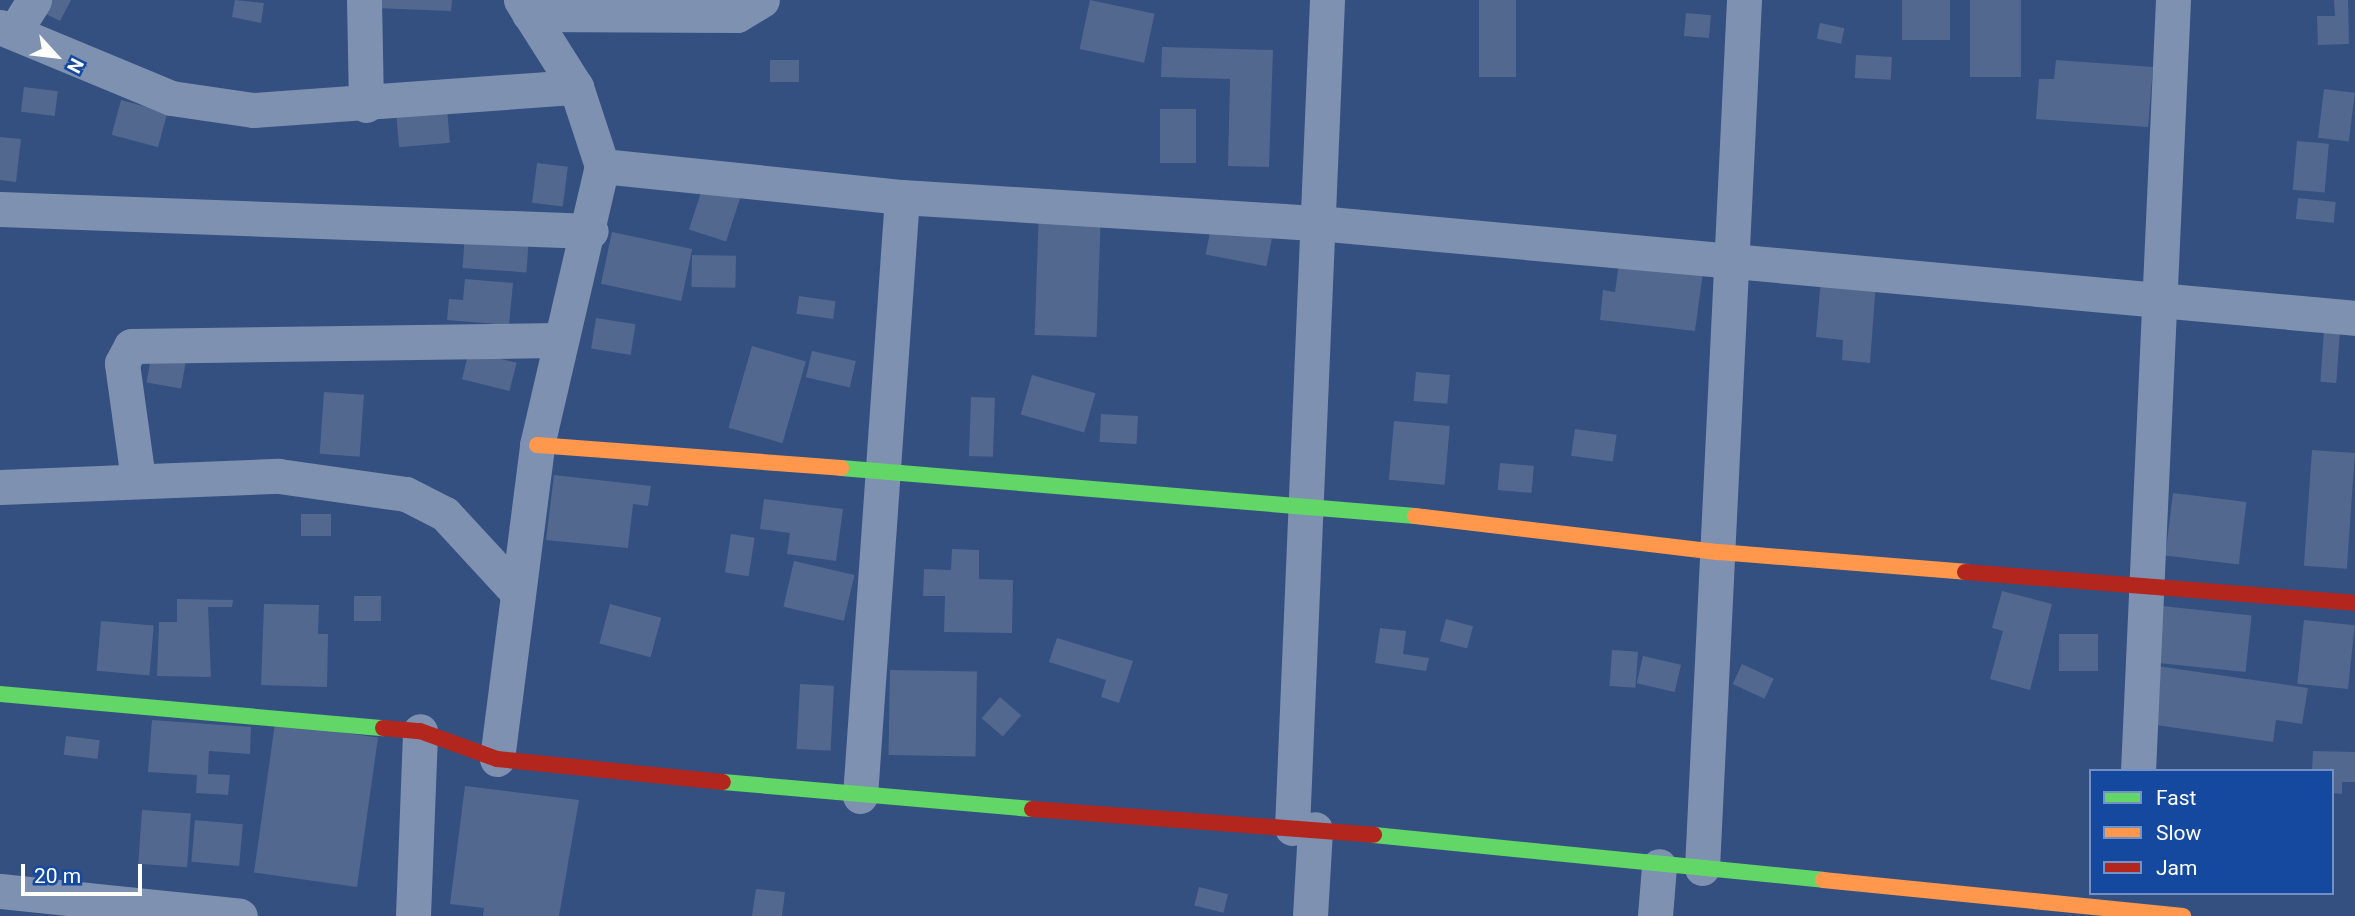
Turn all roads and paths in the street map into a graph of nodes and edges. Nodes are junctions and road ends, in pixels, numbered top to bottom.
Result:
1 (363, 0) edge
2 (762, 0) edge
3 (1327, 0) edge
4 (1744, 0) edge
5 (2165, 0) edge
6 (2173, 0) edge
7 (525, 7) edge
8 (639, 7) edge
9 (17, 19) edge
10 (576, 87) junction
11 (366, 105) junction
12 (602, 166) junction
13 (902, 197) junction
14 (0, 209) edge
15 (1318, 223) junction
16 (591, 231) junction
17 (1731, 260) junction
18 (2159, 303) junction
19 (2355, 318) edge
20 (559, 340) junction
21 (537, 445) junction
22 (879, 471) junction
23 (138, 479) junction
24 (0, 486) edge
25 (1308, 503) junction
26 (1719, 552) junction
27 (2149, 583) junction
28 (517, 592) junction
29 (2355, 603) edge
30 (0, 694) edge
31 (420, 731) junction
32 (497, 759) junction
33 (2138, 769) edge
34 (860, 796) junction
35 (1303, 829) junction
36 (1659, 866) junction
37 (1702, 867) junction
38 (18, 901) edge
39 (2130, 901) edge
40 (240, 916) edge
41 (412, 916) edge
42 (1310, 916) edge
43 (1655, 916) edge
44 (2183, 916) edge

1 - 11 street
2 - 8 street
3 - 15 street
4 - 17 street
5 - 6 street
6 - 18 street
7 - 8 street
7 - 10 street
9 - 11 street
10 - 11 street
10 - 12 street
12 - 13 street
12 - 16 street
13 - 15 street
13 - 22 street
14 - 16 street
15 - 17 street
15 - 25 street
16 - 20 street
17 - 18 street
17 - 26 street
18 - 19 street
18 - 27 street
20 - 21 street
20 - 23 street
21 - 22 street
21 - 28 street
22 - 25 street
22 - 34 street
23 - 24 street
23 - 28 street
25 - 26 street
25 - 35 street
26 - 27 street
26 - 37 street
27 - 29 street
27 - 33 street
28 - 32 street
30 - 31 street
31 - 32 street
31 - 41 street
32 - 34 street
34 - 35 street
35 - 36 street
35 - 42 street
36 - 37 street
36 - 43 street
37 - 39 street
38 - 40 street
39 - 44 street

